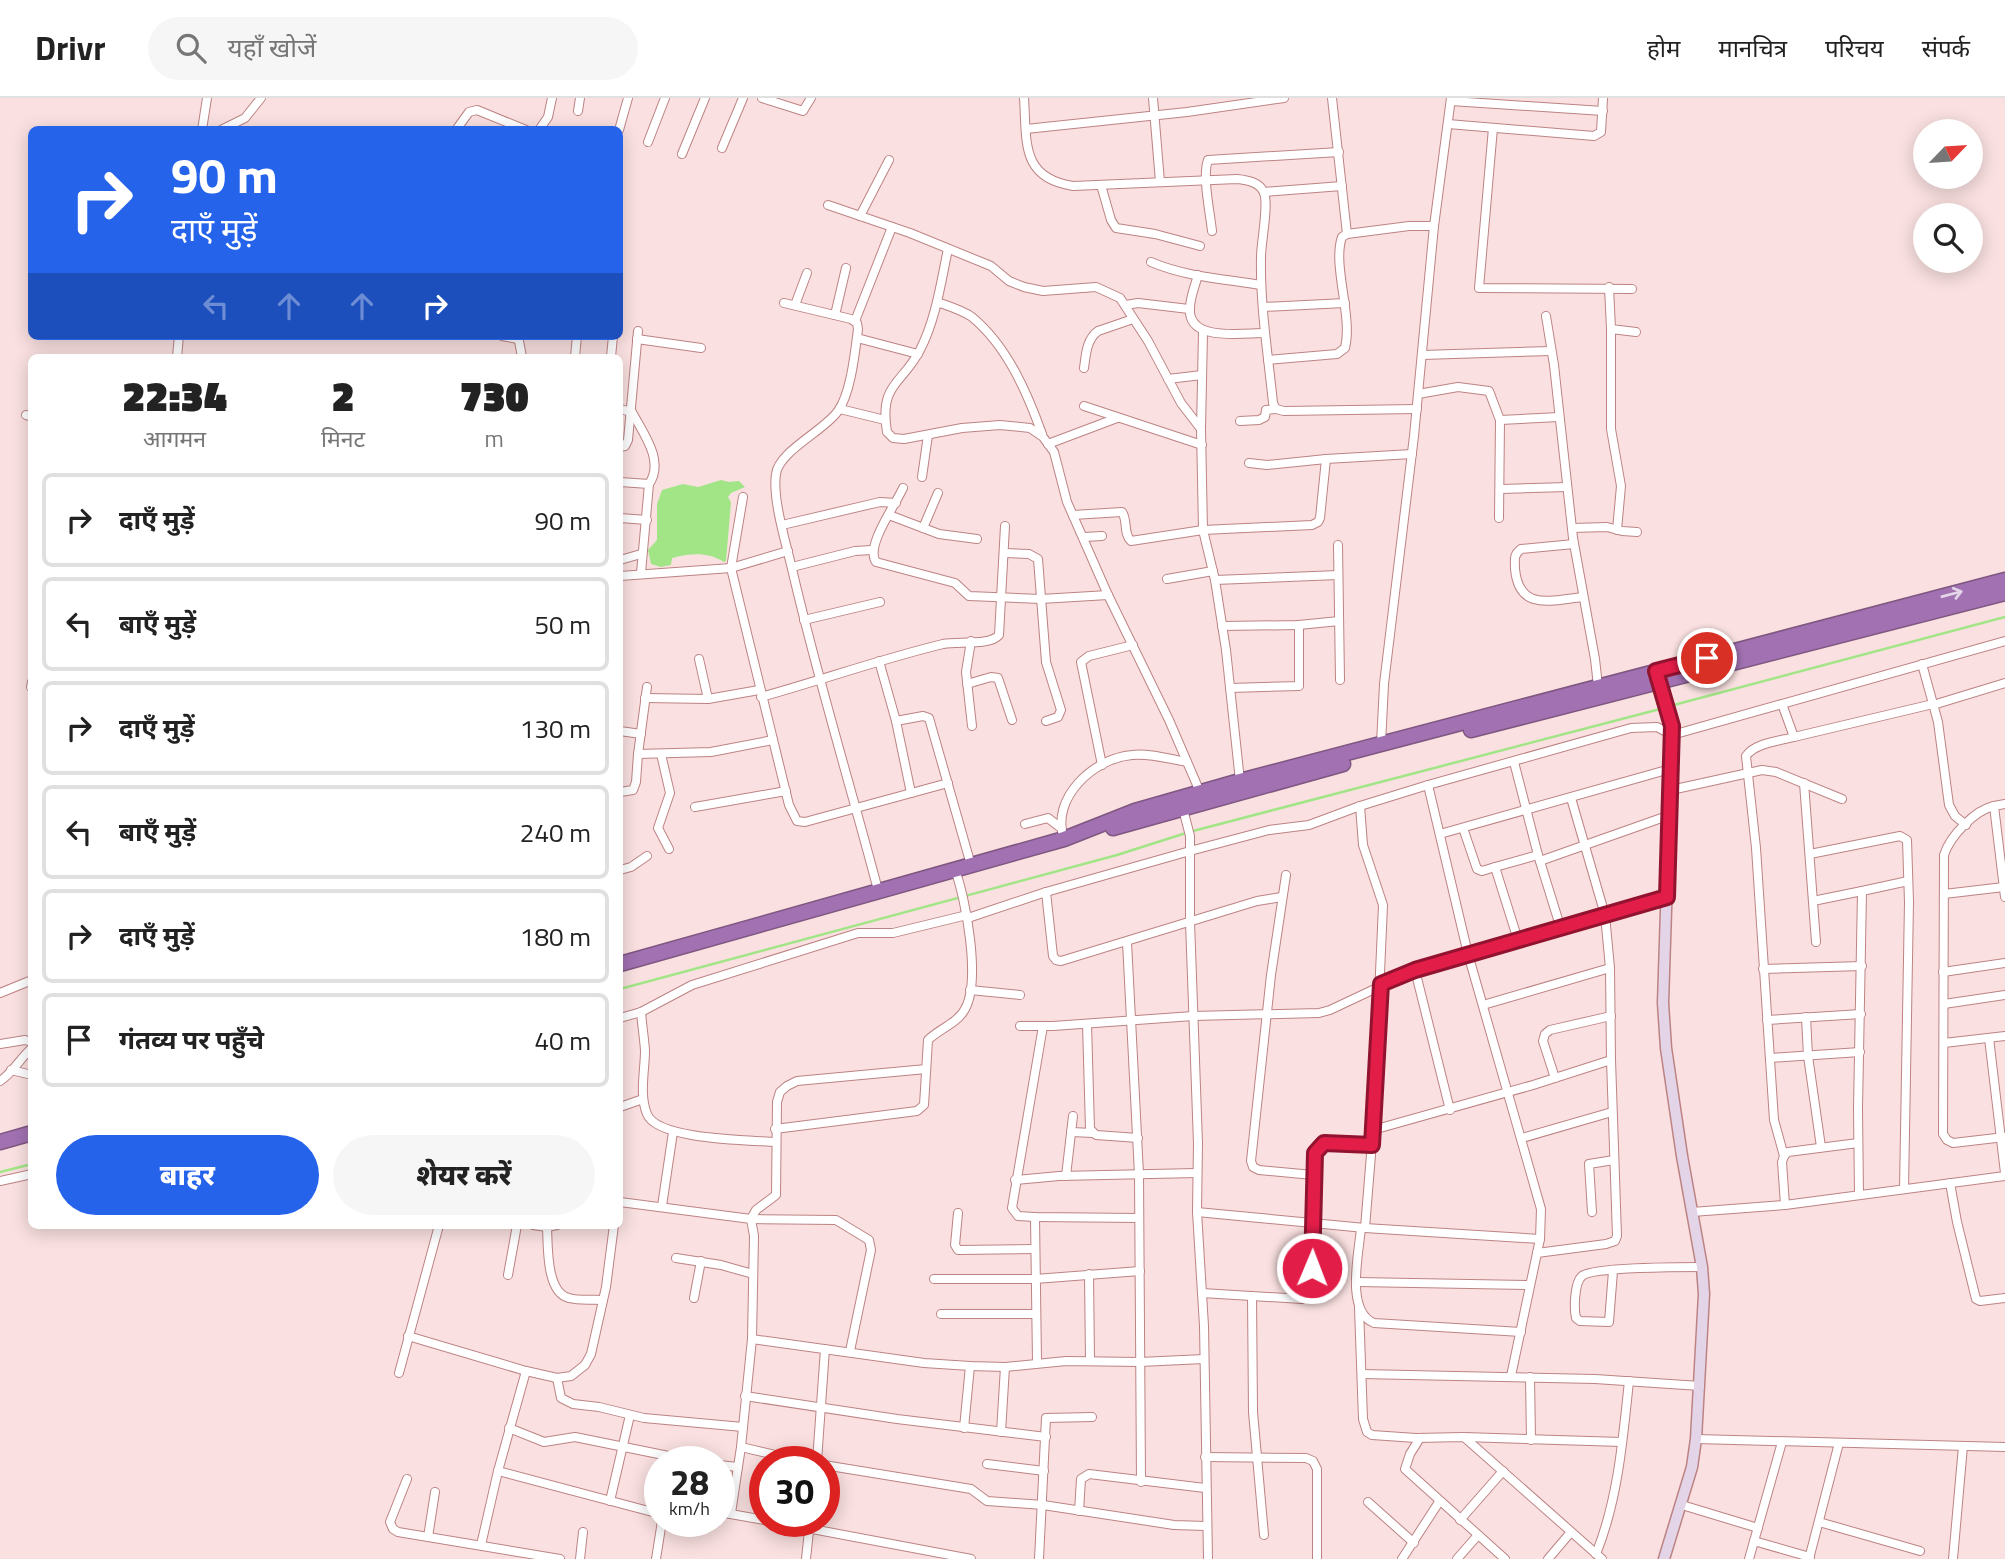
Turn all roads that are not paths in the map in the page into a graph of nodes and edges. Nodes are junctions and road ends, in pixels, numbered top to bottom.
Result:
1 (207, 98) edge
2 (261, 98) edge
3 (552, 98) edge
4 (580, 98) edge
5 (628, 98) edge
6 (665, 98) edge
7 (705, 98) edge
8 (743, 98) edge
9 (762, 98) edge
10 (811, 98) edge
11 (1024, 98) edge
12 (1153, 98) edge
13 (1284, 98) edge
14 (1332, 98) edge
15 (1603, 98) edge
16 (1264, 99) edge
17 (1451, 100) edge
18 (578, 111) dead end
19 (1603, 111) junction
20 (1154, 116) junction
21 (1448, 124) junction
22 (203, 126) edge
23 (229, 126) edge
24 (459, 126) edge
25 (516, 126) edge
26 (541, 126) edge
27 (619, 126) edge
28 (1493, 128) junction
29 (1026, 129) junction
30 (648, 142) dead end
31 (722, 148) dead end
32 (1339, 152) junction
33 (682, 154) dead end
34 (888, 160) dead end
35 (1207, 179) junction
36 (1160, 182) junction
37 (1101, 185) junction
38 (1342, 186) junction
39 (1264, 191) junction
40 (828, 205) dead end
41 (860, 216) junction
42 (1434, 226) junction
43 (892, 227) junction
44 (1212, 232) dead end
45 (1347, 234) junction
46 (1200, 246) dead end
47 (948, 249) junction
48 (1151, 262) dead end
49 (846, 268) dead end
50 (807, 273) dead end
51 (1198, 275) junction
52 (1261, 285) junction
53 (1609, 287) junction
54 (1632, 289) dead end
55 (937, 302) junction
56 (784, 303) dead end
57 (1345, 303) junction
58 (795, 305) junction
59 (1126, 305) junction
60 (1263, 307) junction
61 (1189, 309) junction
62 (835, 315) junction
63 (1546, 316) dead end
64 (1133, 319) junction
65 (855, 321) junction
66 (1611, 329) junction
67 (1203, 332) junction
68 (1636, 332) dead end
69 (1264, 333) junction
70 (857, 338) junction
71 (701, 348) dead end
72 (1551, 351) junction
73 (918, 354) junction
74 (1422, 355) junction
75 (1268, 360) junction
76 (1084, 368) dead end
77 (1202, 375) junction
78 (1168, 379) junction
79 (1418, 394) junction
80 (1084, 406) dead end
81 (840, 409) junction
82 (1276, 409) junction
83 (1417, 409) junction
84 (623, 410) edge
85 (632, 412) junction
86 (1559, 417) junction
87 (1117, 418) junction
88 (885, 420) junction
89 (1500, 420) junction
90 (1240, 421) dead end
91 (1201, 429) junction
92 (928, 435) junction
93 (1045, 440) junction
94 (1202, 445) junction
95 (623, 446) edge
96 (1412, 454) junction
97 (1326, 459) junction
98 (1249, 463) dead end
99 (922, 477) dead end
100 (623, 482) edge
101 (649, 484) junction
102 (1567, 487) junction
103 (902, 488) dead end
104 (1502, 489) dead end
105 (938, 493) dead end
106 (743, 496) dead end
107 (896, 503) junction
108 (889, 515) junction
109 (1073, 515) junction
110 (623, 518) edge
111 (1499, 518) dead end
112 (647, 520) junction
113 (782, 525) junction
114 (1006, 526) dead end
115 (923, 528) junction
116 (1572, 528) junction
117 (1203, 530) junction
118 (1617, 530) junction
119 (1637, 532) dead end
120 (1102, 536) dead end
121 (1084, 537) junction
122 (977, 539) dead end
123 (1574, 544) junction
124 (1338, 545) dead end
125 (872, 550) junction
126 (788, 551) junction
127 (1004, 553) junction
128 (641, 554) junction
129 (623, 559) edge
130 (792, 567) junction
131 (731, 568) junction
132 (641, 573) junction
133 (1338, 575) junction
134 (623, 576) edge
135 (1214, 576) junction
136 (1167, 579) dead end
137 (2005, 580) edge
138 (2005, 593) edge
139 (1108, 595) junction
140 (1001, 597) junction
141 (1584, 597) junction
142 (1041, 599) junction
143 (880, 602) dead end
144 (804, 620) junction
145 (1339, 621) junction
146 (1299, 625) junction
147 (1222, 626) junction
148 (971, 641) junction
149 (2005, 641) edge
150 (1133, 645) junction
151 (699, 659) dead end
152 (879, 661) junction
153 (1922, 664) junction
154 (1657, 677) junction
155 (1340, 680) dead end
156 (819, 681) junction
157 (2005, 683) edge
158 (967, 684) junction
159 (1598, 686) junction
160 (647, 687) dead end
161 (1230, 688) junction
162 (760, 694) junction
163 (645, 698) junction
164 (709, 699) junction
165 (1782, 704) junction
166 (1933, 705) junction
167 (1012, 720) dead end
168 (896, 721) junction
169 (1046, 721) dead end
170 (972, 726) dead end
171 (623, 731) edge
172 (1672, 731) junction
173 (641, 734) junction
174 (1794, 737) junction
175 (773, 740) junction
176 (1381, 744) junction
177 (638, 754) junction
178 (660, 754) junction
179 (1187, 762) junction
180 (1514, 762) junction
181 (1102, 765) junction
182 (1670, 769) junction
183 (1749, 773) junction
184 (1240, 780) junction
185 (948, 783) junction
186 (1804, 783) junction
187 (1428, 785) junction
188 (1671, 790) junction
189 (786, 791) junction
190 (623, 792) edge
191 (1200, 792) junction
192 (911, 793) junction
193 (1571, 798) junction
194 (1842, 799) dead end
195 (2005, 804) edge
196 (1360, 806) junction
197 (1994, 806) junction
198 (695, 807) dead end
199 (854, 809) junction
200 (1526, 809) junction
201 (1184, 813) junction
202 (1670, 815) junction
203 (1025, 824) dead end
204 (1966, 825) junction
205 (1463, 828) junction
206 (1084, 832) junction
207 (1062, 833) junction
208 (1440, 834) junction
209 (1583, 844) junction
210 (669, 849) dead end
211 (1189, 851) junction
212 (1810, 854) junction
213 (647, 856) dead end
214 (1539, 858) junction
215 (971, 865) junction
216 (1495, 867) junction
217 (623, 869) edge
218 (955, 870) junction
219 (1286, 875) dead end
220 (1908, 881) junction
221 (878, 890) junction
222 (1862, 891) junction
223 (1046, 892) junction
224 (2004, 892) edge
225 (1944, 894) junction
226 (1283, 897) junction
227 (1667, 897) junction
228 (1813, 901) junction
229 (967, 913) junction
230 (1605, 915) junction
231 (1190, 922) junction
232 (1561, 929) junction
233 (1518, 940) junction
234 (1127, 942) junction
235 (1816, 942) dead end
236 (1468, 954) junction
237 (623, 963) edge
238 (2005, 963) edge
239 (1862, 965) junction
240 (1610, 968) junction
241 (1415, 970) junction
242 (1763, 970) junction
243 (1943, 972) junction
244 (28, 982) edge
245 (1381, 984) junction
246 (970, 989) junction
247 (0, 993) edge
248 (1020, 995) dead end
249 (2005, 995) edge
250 (1944, 1004) junction
251 (1483, 1005) junction
252 (641, 1012) junction
253 (1267, 1014) junction
254 (1861, 1014) junction
255 (1193, 1016) junction
256 (1611, 1016) junction
257 (623, 1017) edge
258 (1806, 1017) junction
259 (1133, 1020) junction
260 (1767, 1020) junction
261 (1087, 1024) junction
262 (1020, 1026) dead end
263 (1043, 1026) junction
264 (2005, 1036) edge
265 (1989, 1038) junction
266 (28, 1041) edge
267 (1944, 1043) junction
268 (0, 1044) edge
269 (28, 1051) edge
270 (1860, 1052) junction
271 (1808, 1056) junction
272 (1770, 1058) junction
273 (1611, 1060) junction
274 (926, 1069) junction
275 (11, 1070) junction
276 (28, 1074) edge
277 (1555, 1078) junction
278 (0, 1081) edge
279 (1508, 1091) junction
280 (643, 1099) junction
281 (623, 1106) edge
282 (1450, 1110) junction
283 (1612, 1112) junction
284 (1073, 1116) dead end
285 (775, 1129) junction
286 (1373, 1130) junction
287 (673, 1132) junction
288 (1071, 1132) junction
289 (1093, 1133) junction
290 (28, 1134) edge
291 (2003, 1137) edge
292 (1138, 1138) junction
293 (1522, 1138) junction
294 (775, 1142) junction
295 (0, 1143) edge
296 (1858, 1143) junction
297 (1372, 1145) junction
298 (1821, 1147) junction
299 (1784, 1156) junction
300 (1614, 1160) junction
301 (1197, 1173) junction
302 (1139, 1174) junction
303 (2005, 1174) edge
304 (28, 1175) edge
305 (1313, 1175) junction
306 (1066, 1176) junction
307 (1016, 1180) junction
308 (0, 1181) edge
309 (1950, 1183) junction
310 (1904, 1189) junction
311 (1859, 1195) junction
312 (623, 1202) edge
313 (1785, 1205) junction
314 (662, 1206) junction
315 (1197, 1212) junction
316 (1592, 1212) dead end
317 (1692, 1212) junction
318 (958, 1213) dead end
319 (1035, 1217) junction
320 (1139, 1218) junction
321 (751, 1219) junction
322 (1313, 1222) junction
323 (1363, 1228) junction
324 (438, 1229) dead end
325 (516, 1229) edge
326 (547, 1229) edge
327 (613, 1229) edge
328 (1540, 1239) junction
329 (1035, 1249) junction
330 (1537, 1253) junction
331 (676, 1258) dead end
332 (701, 1261) junction
333 (1702, 1267) junction
334 (1140, 1271) junction
335 (1613, 1271) junction
336 (753, 1274) junction
337 (1089, 1274) junction
338 (508, 1275) dead end
339 (934, 1279) dead end
340 (1035, 1279) junction
341 (1357, 1282) junction
342 (1530, 1285) junction
343 (1202, 1293) junction
344 (1252, 1296) junction
345 (694, 1298) dead end
346 (2005, 1298) edge
347 (603, 1300) junction
348 (1359, 1308) junction
349 (941, 1314) dead end
350 (1036, 1314) junction
351 (1521, 1332) junction
352 (408, 1336) junction
353 (752, 1339) junction
354 (825, 1349) junction
355 (850, 1351) junction
356 (1204, 1359) junction
357 (1090, 1361) junction
358 (1037, 1362) junction
359 (1139, 1362) junction
360 (970, 1366) junction
361 (1005, 1367) junction
362 (526, 1371) junction
363 (399, 1373) dead end
364 (1362, 1374) junction
365 (1511, 1376) junction
366 (1530, 1377) junction
367 (557, 1378) junction
368 (1629, 1381) junction
369 (1700, 1386) junction
370 (745, 1396) junction
371 (822, 1407) junction
372 (630, 1415) junction
373 (1092, 1418) dead end
374 (743, 1427) junction
375 (509, 1428) junction
376 (964, 1428) junction
377 (1001, 1432) junction
378 (1046, 1437) junction
379 (1464, 1437) junction
380 (1420, 1438) junction
381 (1696, 1439) junction
382 (1531, 1440) junction
383 (1782, 1442) junction
384 (1622, 1443) junction
385 (1839, 1443) junction
386 (818, 1446) edge
387 (1963, 1446) junction
388 (741, 1447) junction
389 (2005, 1447) edge
390 (622, 1448) junction
391 (749, 1449) edge
392 (644, 1452) edge
393 (1255, 1456) junction
394 (1205, 1457) junction
395 (987, 1464) dead end
396 (735, 1467) edge
397 (738, 1467) junction
398 (840, 1468) edge
399 (498, 1471) junction
400 (1044, 1471) junction
401 (1503, 1471) junction
402 (407, 1479) dead end
403 (1142, 1482) junction
404 (735, 1487) edge
405 (1205, 1488) junction
406 (435, 1492) dead end
407 (610, 1501) junction
408 (1368, 1502) dead end
409 (1439, 1502) junction
410 (1682, 1504) junction
411 (1043, 1505) junction
412 (644, 1510) edge
413 (1079, 1511) junction
414 (1460, 1520) junction
415 (1819, 1522) junction
416 (1206, 1526) junction
417 (1758, 1528) junction
418 (840, 1531) edge
419 (583, 1532) dead end
420 (1571, 1532) junction
421 (1264, 1535) dead end
422 (1478, 1535) junction
423 (428, 1537) junction
424 (659, 1537) edge
425 (809, 1537) edge
426 (1754, 1541) junction
427 (1414, 1543) junction
428 (481, 1545) junction
429 (1920, 1551) dead end
430 (505, 1555) edge
431 (1599, 1557) edge
432 (1810, 1558) edge
433 (560, 1559) edge
434 (580, 1559) edge
435 (656, 1559) edge
436 (806, 1559) edge
437 (967, 1559) edge
438 (1039, 1559) edge
439 (1208, 1559) edge
440 (1317, 1559) edge
441 (1402, 1559) edge
442 (1457, 1559) edge
443 (1504, 1559) edge
444 (1548, 1559) edge
445 (1664, 1559) edge
446 (1749, 1559) edge
447 (1954, 1559) edge

1 - 22 street
2 - 23 street
3 - 26 street
4 - 18 street
5 - 27 street
6 - 30 street
7 - 33 street
8 - 31 street
9 - 10 street
11 - 29 street
12 - 20 street
13 - 16 street
14 - 32 street
15 - 19 street
16 - 20 street
17 - 19 street
17 - 21 street
19 - 28 street
20 - 29 street
20 - 36 street
21 - 28 street
21 - 42 street
24 - 25 street
28 - 53 street
29 - 37 street
32 - 35 street
32 - 38 street
34 - 41 street
35 - 36 street
35 - 39 street
35 - 44 street
36 - 37 street
37 - 46 street
38 - 39 street
38 - 45 street
39 - 52 street
40 - 41 street
41 - 43 street
42 - 45 street
42 - 74 street
43 - 47 street
43 - 65 street
45 - 57 street
47 - 55 street
47 - 59 street
48 - 51 street
49 - 62 street
50 - 58 street
51 - 52 street
51 - 61 street
52 - 60 street
53 - 54 street
53 - 66 street
55 - 73 street
55 - 93 street
56 - 58 street
57 - 60 street
57 - 75 street
58 - 62 street
59 - 61 street
59 - 64 street
60 - 69 street
61 - 67 street
62 - 65 street
63 - 72 street
64 - 76 street
64 - 78 street
65 - 70 street
66 - 68 street
66 - 118 street
67 - 69 street
67 - 77 street
69 - 75 street
70 - 73 street
70 - 81 street
71 - 85 street
72 - 74 street
72 - 86 street
73 - 88 street
74 - 79 street
75 - 82 street
77 - 78 street
77 - 91 street
78 - 91 street
79 - 83 street
79 - 89 street
80 - 87 street
81 - 88 street
81 - 113 street
82 - 83 street
82 - 90 street
83 - 96 street
84 - 85 street
85 - 95 street
85 - 101 street
86 - 89 street
86 - 102 street
87 - 93 street
87 - 94 street
88 - 92 street
89 - 111 street
91 - 94 street
92 - 93 street
92 - 99 street
93 - 109 street
94 - 117 street
96 - 97 street
96 - 176 street
97 - 98 street
97 - 117 street
100 - 101 street
101 - 112 street
102 - 104 street
102 - 116 street
103 - 107 street
105 - 115 street
106 - 131 street
107 - 108 street
107 - 113 street
108 - 115 street
108 - 125 street
109 - 117 street
109 - 121 street
110 - 112 street
112 - 128 street
113 - 126 street
114 - 127 street
115 - 122 street
116 - 118 street
116 - 123 street
117 - 135 street
118 - 119 street
120 - 121 street
121 - 139 street
123 - 141 street
123 - 141 street
124 - 133 street
125 - 130 street
125 - 140 street
126 - 130 street
126 - 131 street
127 - 140 street
127 - 142 street
128 - 129 street
128 - 132 street
130 - 144 street
131 - 132 street
131 - 162 street
132 - 134 street
133 - 135 street
133 - 145 street
135 - 136 street
135 - 147 street
154 -> 137 highway
138 - 154 highway
139 - 142 street
139 - 150 street
140 - 142 street
140 - 148 street
141 - 159 street
142 - 169 street
143 - 144 street
144 - 156 street
145 - 146 street
145 - 155 street
146 - 147 street
146 - 161 street
147 - 161 street
148 - 152 street
148 - 158 street
149 - 153 street
150 - 179 street
150 - 181 street
151 - 164 street
152 - 156 street
152 - 168 street
153 - 165 street
153 - 166 street
154 - 159 highway
154 - 172 street
154 - 201 highway
156 - 162 street
156 - 199 street
157 - 166 street
158 - 167 street
158 - 170 street
159 - 176 highway
160 - 163 street
161 - 184 street
162 - 164 street
162 - 175 street
163 - 164 street
163 - 173 street
165 - 172 street
165 - 174 street
166 - 174 street
166 - 204 street
168 - 185 street
168 - 192 street
171 - 173 street
172 - 180 street
172 - 182 street
173 - 177 street
174 - 183 street
175 - 178 street
175 - 189 street
176 - 184 highway
177 - 178 street
177 - 190 street
178 - 210 street
179 - 181 street
179 - 191 street
180 - 187 street
180 - 200 street
181 - 207 street
182 - 188 street
182 - 193 street
183 - 186 street
183 - 188 street
183 - 242 street
184 - 191 highway
185 - 192 street
185 - 215 street
186 - 194 street
186 - 212 street
187 - 196 street
187 - 208 street
188 - 202 street
189 - 198 street
189 - 199 street
191 - 206 highway
192 - 199 street
193 - 200 street
193 - 209 street
195 - 197 street
196 - 211 street
196 - 245 street
197 - 204 street
197 - 224 street
199 - 221 street
200 - 205 street
200 - 214 street
201 - 206 highway
201 - 211 street
202 - 209 street
202 - 227 street
203 - 207 street
204 - 225 street
205 - 208 street
205 - 216 street
206 - 207 highway
207 - 215 highway
208 - 236 street
209 - 214 street
209 - 230 street
211 - 223 street
211 - 231 street
212 - 220 street
212 - 228 street
213 - 217 street
214 - 216 street
214 - 232 street
215 - 218 highway
216 - 233 street
218 - 221 highway
218 - 229 street
219 - 226 street
220 - 222 street
220 - 310 street
221 - 237 highway
222 - 228 street
222 - 239 street
223 - 229 street
223 - 234 street
224 - 225 street
225 - 243 street
226 - 231 street
226 - 253 street
227 - 230 street
227 - 317 street
228 - 235 street
229 - 246 street
229 - 252 street
230 - 232 street
230 - 240 street
231 - 234 street
231 - 255 street
232 - 233 street
233 - 236 street
234 - 259 street
236 - 241 street
236 - 251 street
238 - 243 street
239 - 242 street
239 - 254 street
240 - 251 street
240 - 256 street
241 - 245 street
241 - 282 street
242 - 260 street
243 - 250 street
244 - 247 street
245 - 253 street
245 - 286 street
246 - 248 street
246 - 274 street
249 - 250 street
250 - 267 street
251 - 279 street
252 - 257 street
252 - 280 street
253 - 255 street
253 - 305 street
254 - 258 street
254 - 270 street
255 - 259 street
255 - 301 street
256 - 273 street
256 - 277 street
258 - 260 street
258 - 271 street
259 - 261 street
259 - 292 street
260 - 272 street
261 - 263 street
261 - 289 street
262 - 263 street
263 - 307 street
264 - 265 street
265 - 267 street
265 - 291 street
266 - 268 street
267 - 291 street
269 - 275 street
270 - 271 street
270 - 296 street
271 - 272 street
271 - 298 street
272 - 299 street
273 - 277 street
273 - 283 street
274 - 285 street
274 - 285 street
275 - 276 street
275 - 278 street
277 - 279 street
279 - 282 street
279 - 293 street
280 - 281 street
280 - 287 street
282 - 286 street
283 - 293 street
283 - 300 street
284 - 288 street
285 - 294 street
286 - 297 street
287 - 294 street
287 - 314 street
288 - 289 street
288 - 306 street
289 - 292 street
290 - 295 highway
291 - 303 street
292 - 302 street
293 - 328 street
294 - 321 street
296 - 298 street
296 - 311 street
297 - 305 street
297 - 323 street
298 - 299 street
299 - 313 street
300 - 316 street
300 - 330 street
301 - 302 street
301 - 315 street
302 - 306 street
302 - 320 street
303 - 309 street
304 - 308 street
305 - 322 street
306 - 307 street
307 - 319 street
309 - 310 street
309 - 346 street
310 - 311 street
311 - 313 street
312 - 314 street
313 - 317 street
314 - 321 street
315 - 322 street
315 - 343 street
317 - 333 street
318 - 329 street
319 - 320 street
319 - 329 street
320 - 334 street
321 - 336 street
321 - 355 street
322 - 323 street
322 - 344 street
323 - 328 street
323 - 341 street
324 - 352 street
325 - 338 street
326 - 347 street
327 - 347 street
328 - 330 street
329 - 340 street
330 - 342 street
331 - 332 street
332 - 336 street
332 - 345 street
333 - 335 street
333 - 369 street
334 - 337 street
334 - 359 street
335 - 335 street
336 - 353 street
337 - 340 street
337 - 357 street
339 - 340 street
340 - 350 street
341 - 342 street
341 - 348 street
342 - 351 street
343 - 344 street
343 - 356 street
344 - 393 street
347 - 367 street
348 - 351 street
348 - 364 street
349 - 350 street
350 - 358 street
351 - 365 street
352 - 362 street
352 - 363 street
353 - 354 street
353 - 370 street
354 - 355 street
354 - 371 street
355 - 360 street
356 - 359 street
356 - 394 street
357 - 358 street
357 - 359 street
358 - 361 street
359 - 403 street
360 - 361 street
360 - 376 street
361 - 377 street
362 - 367 street
362 - 375 street
364 - 365 street
364 - 380 street
365 - 366 street
366 - 368 street
366 - 382 street
367 - 372 street
368 - 369 street
368 - 384 street
369 - 381 street
370 - 371 street
370 - 374 street
371 - 376 street
371 - 386 street
372 - 374 street
372 - 390 street
373 - 378 street
374 - 388 street
375 - 390 street
375 - 399 street
376 - 377 street
377 - 378 street
378 - 400 street
379 - 380 street
379 - 382 street
379 - 401 street
380 - 409 street
381 - 383 street
381 - 410 street
382 - 384 street
383 - 385 street
383 - 417 street
384 - 431 street
385 - 387 street
385 - 415 street
387 - 389 street
387 - 447 street
388 - 391 street
388 - 397 street
390 - 392 street
390 - 407 street
393 - 394 street
393 - 421 street
393 - 440 street
394 - 405 street
395 - 400 street
396 - 397 street
397 - 404 street
398 - 411 street
399 - 407 street
399 - 428 street
400 - 411 street
401 - 414 street
401 - 420 street
402 - 423 street
403 - 405 street
403 - 413 street
405 - 416 street
406 - 423 street
407 - 412 street
408 - 427 street
409 - 414 street
409 - 427 street
410 - 417 street
410 - 445 street
411 - 413 street
411 - 438 street
413 - 416 street
414 - 422 street
415 - 429 street
415 - 432 street
416 - 439 street
417 - 426 street
418 - 437 street
419 - 434 street
420 - 431 street
420 - 444 street
422 - 442 street
422 - 443 street
423 - 428 street
424 - 435 street
425 - 436 street
426 - 432 street
426 - 446 street
427 - 441 street
428 - 430 street
430 - 433 street

